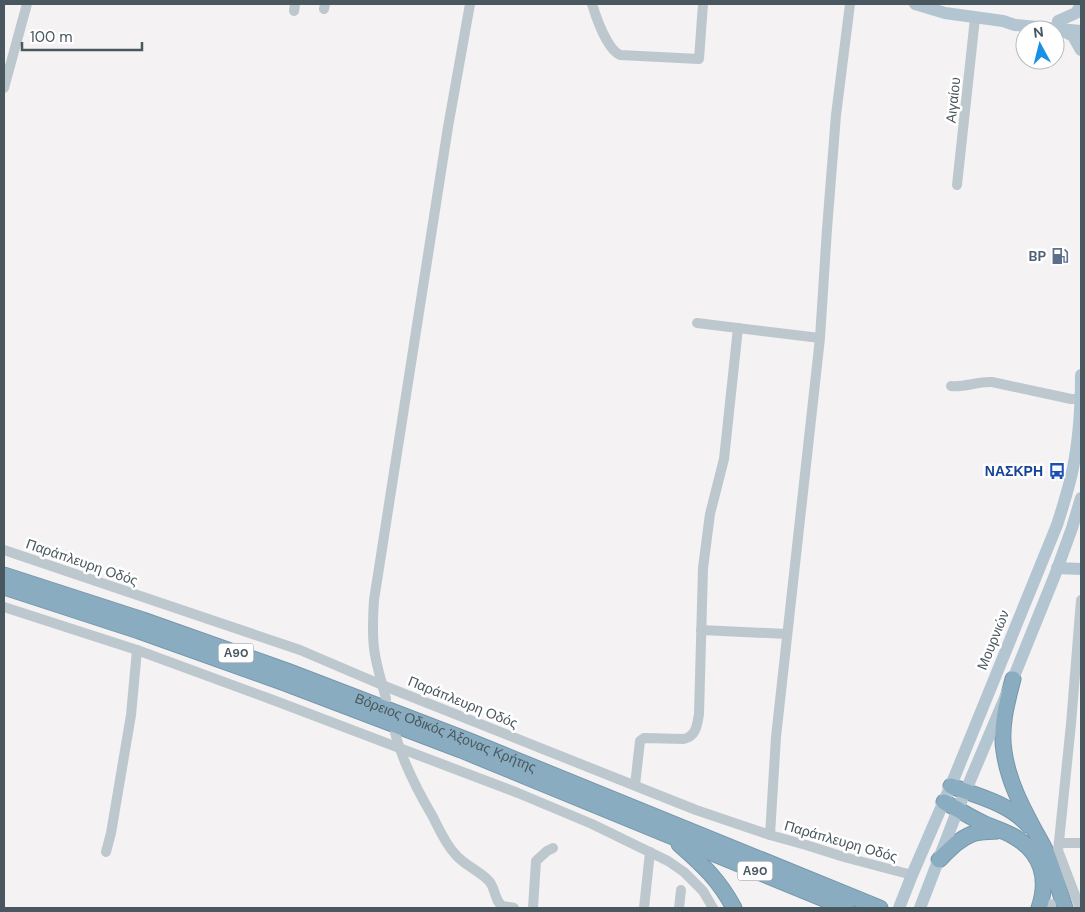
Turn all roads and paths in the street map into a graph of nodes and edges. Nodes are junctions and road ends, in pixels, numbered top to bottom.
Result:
1 (26, 4) edge
2 (470, 4) edge
3 (592, 4) edge
4 (703, 4) edge
5 (850, 4) edge
6 (915, 4) edge
7 (1081, 5) edge
8 (975, 18) junction
9 (1065, 20) edge
10 (1081, 23) edge
11 (1065, 24) edge
12 (1015, 25) edge
13 (1065, 27) edge
14 (1065, 30) edge
15 (1081, 31) edge
16 (1081, 50) edge
17 (4, 88) edge
18 (957, 185) dead end
19 (697, 323) dead end
20 (738, 328) junction
21 (820, 338) junction
22 (1081, 375) edge
23 (951, 386) dead end
24 (1081, 399) edge
25 (1081, 498) edge
26 (4, 550) edge
27 (1057, 568) junction
28 (1081, 569) edge
29 (4, 575) edge
30 (4, 587) edge
31 (1081, 600) edge
32 (4, 607) edge
33 (701, 630) junction
34 (787, 634) junction
35 (137, 650) junction
36 (1013, 679) junction
37 (382, 685) junction
38 (386, 699) dead end
39 (395, 733) dead end
40 (399, 748) junction
41 (635, 785) junction
42 (958, 788) junction
43 (951, 806) junction
44 (1001, 831) junction
45 (770, 835) junction
46 (1037, 835) junction
47 (671, 836) junction
48 (1081, 843) edge
49 (553, 848) dead end
50 (106, 852) dead end
51 (650, 852) junction
52 (1059, 852) junction
53 (939, 860) junction
54 (912, 876) junction
55 (681, 890) dead end
56 (843, 907) edge
57 (876, 907) edge
58 (1051, 907) edge
59 (514, 908) edge
60 (533, 908) edge
61 (644, 908) edge
62 (679, 908) edge
63 (713, 908) edge
64 (734, 908) edge
65 (812, 908) edge
66 (899, 908) edge
67 (920, 908) edge
68 (1080, 908) edge

1 - 17 street
2 - 37 street
3 - 4 street
5 - 21 street
6 - 8 main road
7 - 9 main road
8 - 12 main road
8 - 18 street, Αιγαίου
10 - 11 main road
13 - 15 main road
14 - 16 main road
19 - 20 street
20 - 21 street
20 - 33 street
21 - 34 street
22 - 24 main road, Μουρνιών
23 - 24 street
24 - 42 main road, Μουρνιών
25 - 27 main road
26 - 37 street, Παράπλευρη Οδός
27 - 28 main road
27 - 36 main road
29 - 57 highway, Βόρειος Οδικός Άξονας Κρήτης / Α90
30 - 47 highway, Βόρειος Οδικός Άξονας Κρήτης / Α90
31 - 52 street
32 - 35 street
33 - 34 street
33 - 41 street
34 - 45 street
35 - 40 street
35 - 50 street
36 - 42 main road
36 - 46 highway
37 - 38 street
37 - 41 street, Παράπλευρη Οδός
39 - 40 street
40 - 51 street
40 - 59 street
41 - 45 street, Παράπλευρη Οδός
42 - 43 main road
42 - 46 highway
43 - 44 highway
43 - 53 main road
43 - 54 main road
44 - 53 highway
44 - 58 highway
45 - 54 street, Παράπλευρη Οδός
46 - 58 highway
47 - 56 highway, Βόρειος Οδικός Άξονας Κρήτης / Α90
47 - 64 highway
48 - 52 street
49 - 60 street
51 - 61 street
51 - 63 street
52 - 68 street
53 - 67 main road
54 - 66 main road
55 - 62 street
56 - 65 highway

